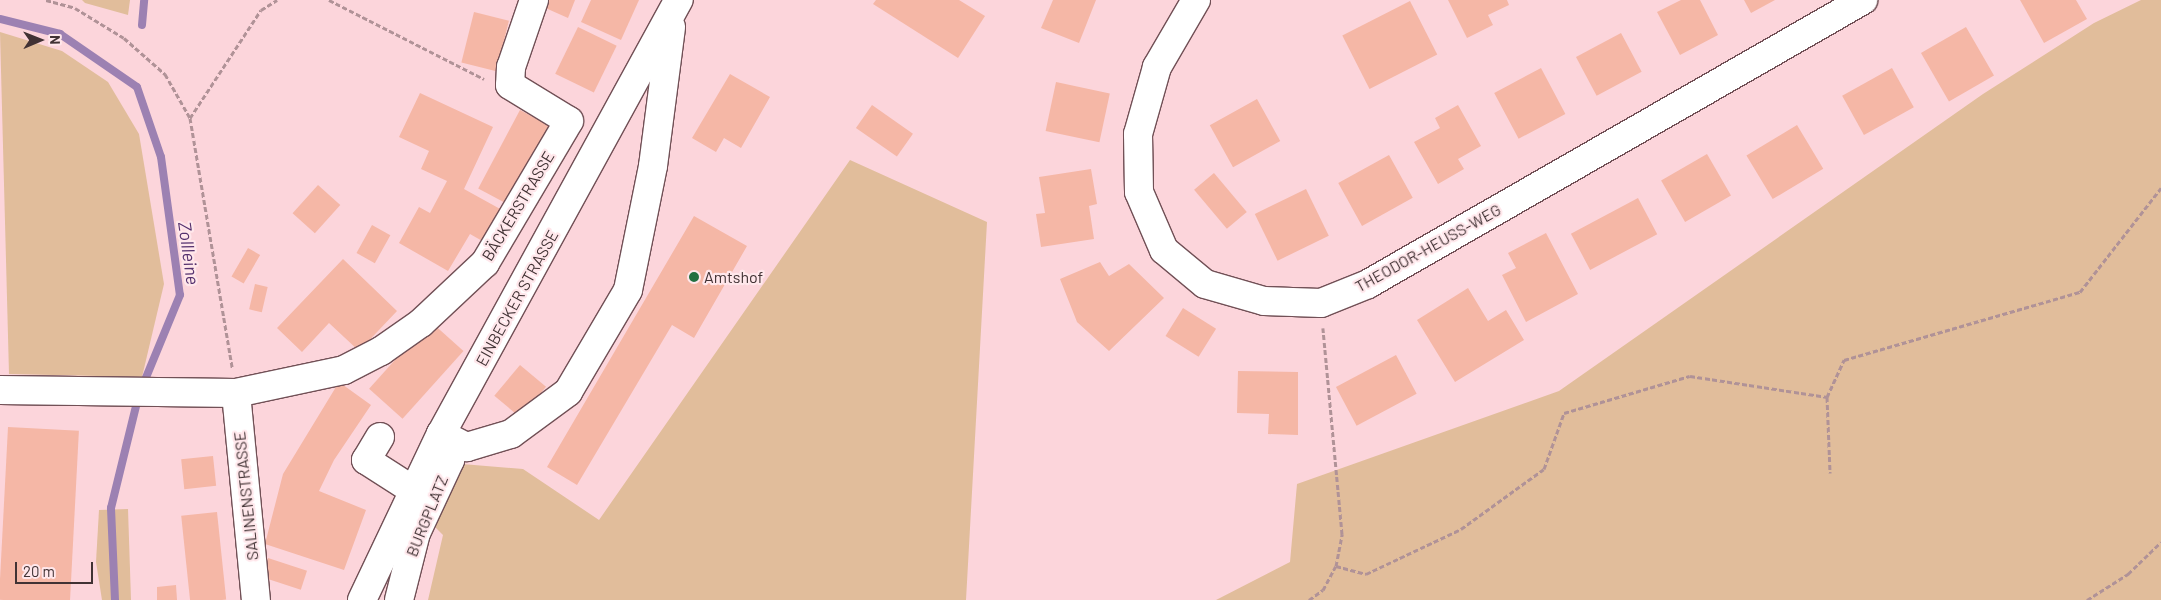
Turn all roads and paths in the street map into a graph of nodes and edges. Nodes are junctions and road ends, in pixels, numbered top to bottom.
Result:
1 (46, 0) edge
2 (277, 0) edge
3 (329, 0) edge
4 (534, 0) edge
5 (1196, 0) edge
6 (1863, 0) edge
7 (676, 5) edge
8 (510, 85) junction
9 (614, 117) junction
10 (190, 118) junction
11 (568, 121) junction
12 (2161, 188) edge
13 (1320, 303) junction
14 (0, 390) edge
15 (236, 393) junction
16 (1827, 397) junction
17 (441, 434) junction
18 (380, 438) dead end
19 (1830, 473) dead end
20 (413, 490) junction
21 (2161, 542) edge
22 (1336, 566) junction
23 (256, 600) edge
24 (362, 600) edge
25 (399, 600) edge
26 (1309, 600) edge
27 (2088, 600) edge

1 - 10 path
2 - 10 path
3 - 8 path
4 - 8 street
5 - 13 street, THEODOR-HEUSS-WEG
6 - 13 street, THEODOR-HEUSS-WEG
7 - 9 street, EINBECKER STRASSE
7 - 17 street
8 - 11 street
9 - 11 street
9 - 17 street, EINBECKER STRASSE
10 - 15 path
11 - 15 street, BÄCKERSTRASSE
12 - 16 path
13 - 22 path
14 - 15 street, BÄCKERSTRASSE
15 - 23 street, SALINENSTRASSE
16 - 19 path
16 - 22 path
17 - 20 street, EINBECKER STRASSE
17 - 25 street, BURGPLATZ
18 - 20 street
20 - 24 street, EINBECKER STRASSE
21 - 27 path
22 - 26 path

